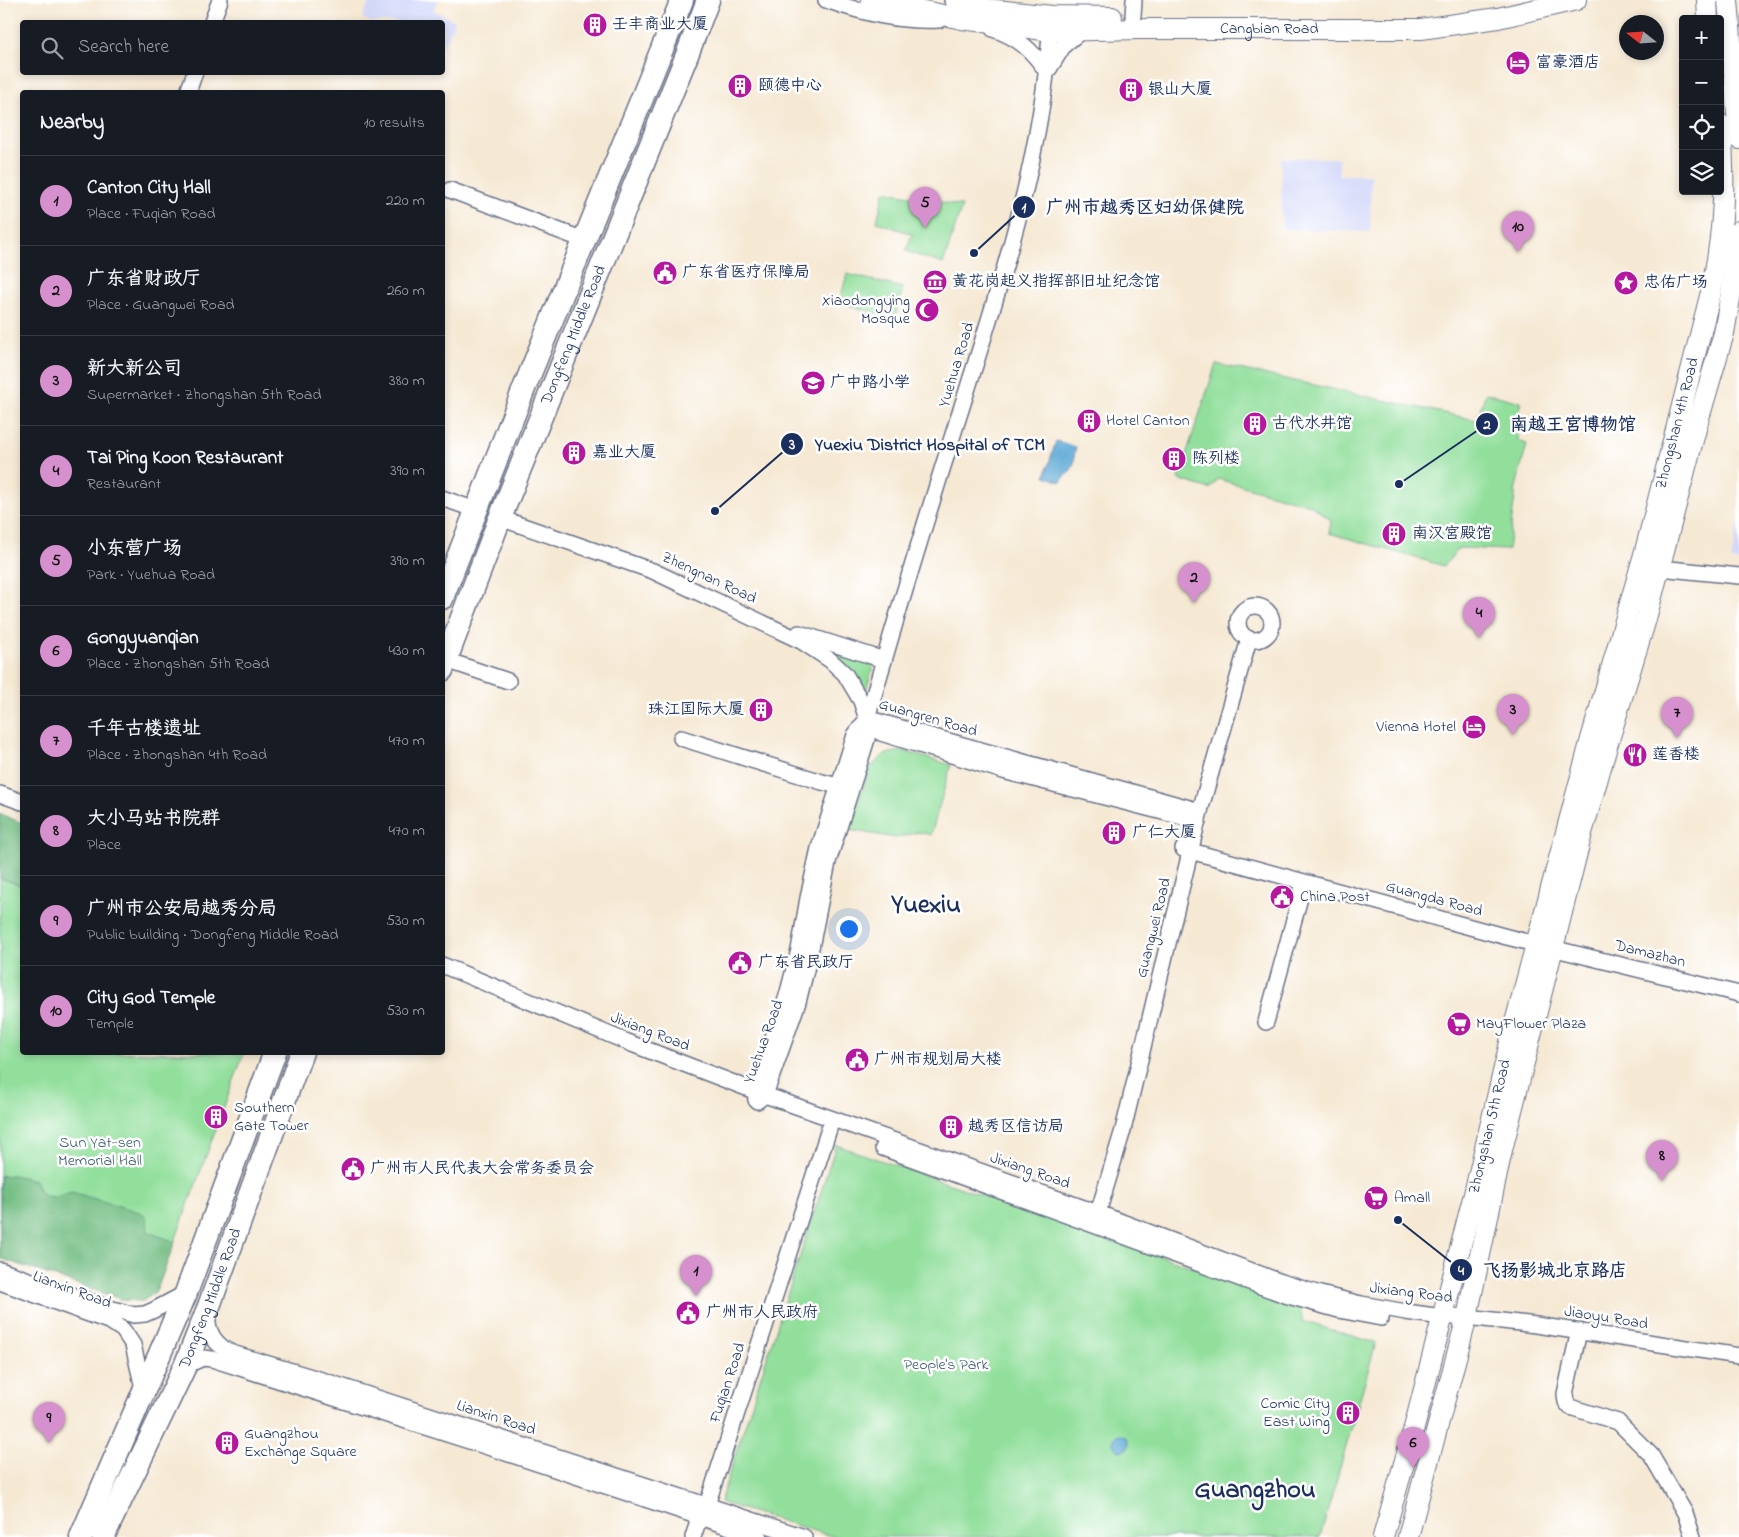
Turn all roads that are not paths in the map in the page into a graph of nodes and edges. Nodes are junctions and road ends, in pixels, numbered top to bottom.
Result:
1 (220, 0) edge
2 (682, 0) edge
3 (708, 0) edge
4 (826, 0) edge
5 (915, 0) edge
6 (952, 0) edge
7 (1520, 0) edge
8 (1576, 0) edge
9 (1706, 0) edge
10 (1728, 0) edge
11 (880, 2) edge
12 (1133, 8) edge
13 (971, 9) edge
14 (1708, 15) edge
15 (213, 20) edge
16 (1051, 24) junction
17 (1081, 30) junction
18 (1047, 72) junction
19 (194, 75) edge
20 (189, 90) edge
21 (1739, 139) edge
22 (1723, 150) edge
23 (450, 190) dead end
24 (1739, 231) edge
25 (584, 240) junction
26 (1703, 320) junction
27 (1732, 328) edge
28 (445, 499) edge
29 (476, 510) junction
30 (500, 518) junction
31 (1660, 568) junction
32 (1739, 576) edge
33 (445, 590) edge
34 (755, 618) junction
35 (1249, 639) dead end
36 (884, 660) junction
37 (445, 662) edge
38 (445, 665) edge
39 (508, 681) dead end
40 (866, 719) junction
41 (1606, 719) junction
42 (681, 738) dead end
43 (838, 786) junction
44 (0, 794) edge
45 (20, 801) edge
46 (1195, 815) junction
47 (1187, 850) junction
48 (1304, 883) junction
49 (1545, 946) junction
50 (445, 966) edge
51 (445, 975) edge
52 (1739, 994) edge
53 (1266, 1022) dead end
54 (274, 1055) edge
55 (301, 1055) edge
56 (758, 1096) junction
57 (829, 1129) junction
58 (1093, 1216) junction
59 (0, 1270) edge
60 (0, 1282) edge
61 (186, 1293) junction
62 (209, 1306) junction
63 (1467, 1316) junction
64 (1441, 1322) junction
65 (1579, 1331) junction
66 (1739, 1356) edge
67 (185, 1366) junction
68 (144, 1393) junction
69 (95, 1504) junction
70 (705, 1513) junction
71 (106, 1534) edge
72 (1410, 1535) edge
73 (72, 1537) edge
74 (81, 1537) edge
75 (693, 1537) edge
76 (703, 1537) edge
77 (760, 1537) edge
78 (804, 1537) edge
79 (1383, 1537) edge
80 (1693, 1537) edge

1 - 15 street
2 - 25 highway, Dongfeng Middle Road
3 - 30 highway, Dongfeng Middle Road
4 - 13 street, Cangbian Road
5 - 13 main road, Cangbian Road
6 - 13 street, Cangbian Road
7 - 12 main road, Cangbian Road
8 - 17 main road, Cangbian Road
9 - 14 main road
10 - 21 main road
11 - 13 main road, Cangbian Road
12 - 16 main road, Cangbian Road
13 - 16 main road, Cangbian Road
13 - 18 street
16 - 17 main road, Cangbian Road
16 - 18 street, Yuehua Road
17 - 18 street
18 - 36 street, Yuehua Road
19 - 20 street
22 - 26 main road, Zhongshan 4th Road
23 - 25 street
24 - 27 main road, Zhongshan 4th Road
25 - 29 highway, Dongfeng Middle Road
26 - 27 main road
26 - 41 main road, Zhongshan 4th Road
27 - 31 main road, Zhongshan 4th Road
28 - 29 street
29 - 33 highway, Dongfeng Middle Road
30 - 34 street, Zhengnan Road
30 - 37 highway, Dongfeng Middle Road
31 - 32 street
31 - 41 main road, Zhongshan 4th Road
34 - 36 street
34 - 40 street, Zhengnan Road
35 - 46 street, Guangwei Road
36 - 40 street, Yuehua Road
38 - 39 street
40 - 43 street, Yuehua Road
40 - 46 street, Guangren Road
40 - 56 street, Yuehua Road
41 - 49 main road, Zhongshan 5th Road
42 - 43 street
43 - 56 street, Yuehua Road
44 - 45 street
46 - 47 street, Guangwei Road
47 - 48 street, Guangda Road
47 - 58 street, Guangwei Road
48 - 49 street, Guangda Road
48 - 53 street
49 - 52 street, Damazhan
49 - 63 main road, Zhongshan 5th Road
49 - 64 main road, Zhongshan 5th Road
50 - 56 street, Jixiang Road
51 - 56 street, Jixiang Road
54 - 61 highway, Dongfeng Middle Road
55 - 62 highway, Dongfeng Middle Road
56 - 57 street, Jixiang Road
56 - 58 street, Jixiang Road
57 - 58 street, Jixiang Road
57 - 70 street, Fuqian Road
58 - 64 street, Jixiang Road
59 - 61 street, Lianxin Road
60 - 68 street, Lianxin Road
61 - 68 highway, Dongfeng Middle Road
62 - 67 highway, Dongfeng Middle Road
62 - 70 street, Lianxin Road
63 - 64 street, Jixiang Road
63 - 65 street, Jiaoyu Road
63 - 72 main road, Zhongshan 5th Road
64 - 79 main road, Zhongshan 5th Road
65 - 66 street, Jiaoyu Road
65 - 80 street
67 - 70 street, Lianxin Road
67 - 71 highway, Dongfeng Middle Road
68 - 69 highway, Dongfeng Middle Road
69 - 73 main road
69 - 74 highway, Dongfeng Middle Road
70 - 75 street, Fuqian Road
70 - 76 street, Fuqian Road
70 - 77 street, Lianxin Road
70 - 78 street, Lianxin Road

